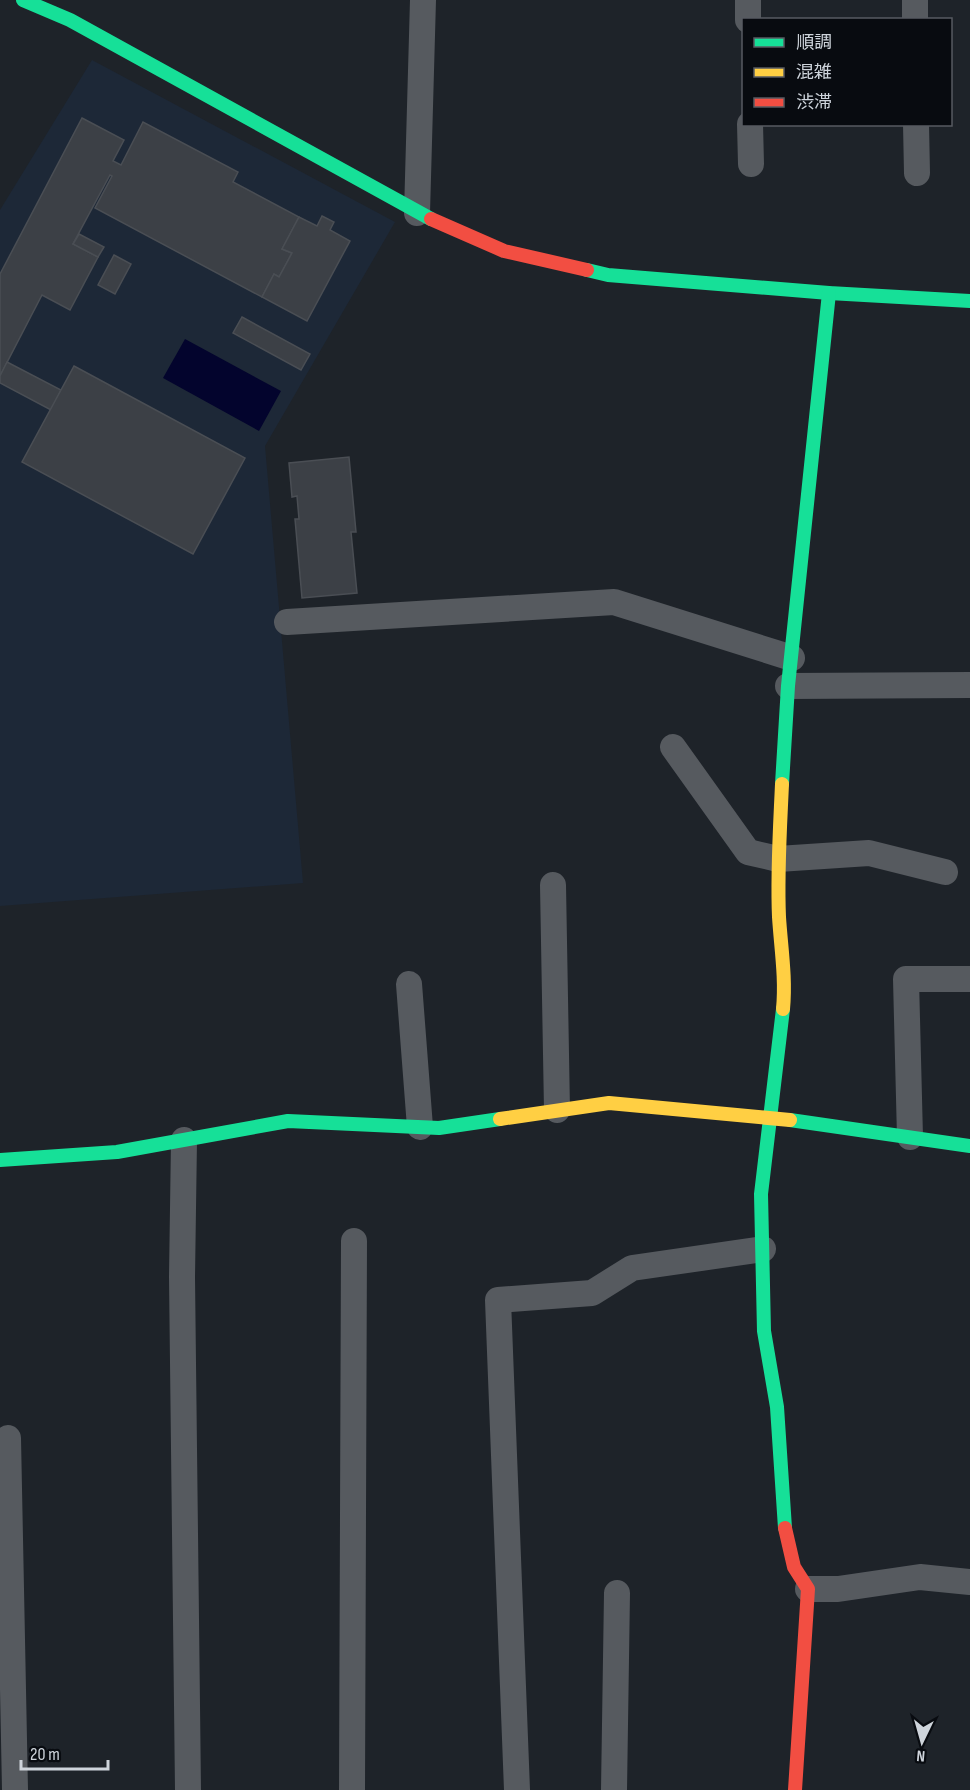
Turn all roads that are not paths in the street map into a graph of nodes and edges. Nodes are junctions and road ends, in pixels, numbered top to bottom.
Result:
1 (23, 0) edge
2 (423, 0) edge
3 (748, 0) edge
4 (915, 0) edge
5 (748, 18) edge
6 (915, 18) edge
7 (750, 126) edge
8 (916, 126) edge
9 (751, 165) dead end
10 (917, 173) dead end
11 (417, 213) junction
12 (829, 293) junction
13 (970, 301) edge
14 (287, 622) dead end
15 (792, 658) junction
16 (970, 685) edge
17 (788, 686) junction
18 (673, 747) dead end
19 (778, 860) junction
20 (945, 872) dead end
21 (554, 885) dead end
22 (970, 979) edge
23 (409, 984) dead end
24 (557, 1110) junction
25 (769, 1117) junction
26 (420, 1127) junction
27 (910, 1137) junction
28 (184, 1140) junction
29 (970, 1146) edge
30 (0, 1160) edge
31 (354, 1241) dead end
32 (763, 1249) junction
33 (9, 1438) dead end
34 (970, 1582) edge
35 (808, 1589) junction
36 (616, 1593) dead end
37 (15, 1790) edge
38 (188, 1790) edge
39 (352, 1790) edge
40 (517, 1790) edge
41 (614, 1790) edge
42 (795, 1790) edge

1 - 11 street
2 - 11 street
3 - 5 street
4 - 6 street
7 - 9 street
8 - 10 street
11 - 12 street
12 - 13 street
12 - 15 street
14 - 15 street
15 - 17 street
16 - 17 street
17 - 19 street
18 - 19 street
19 - 20 street
19 - 25 street
21 - 24 street
22 - 27 street
23 - 26 street
24 - 25 street
24 - 26 street
25 - 27 street
25 - 32 street
26 - 28 street
27 - 29 street
28 - 30 street
28 - 38 street
31 - 39 street
32 - 35 street
32 - 40 street
33 - 37 street
34 - 35 street
35 - 42 street
36 - 41 street

